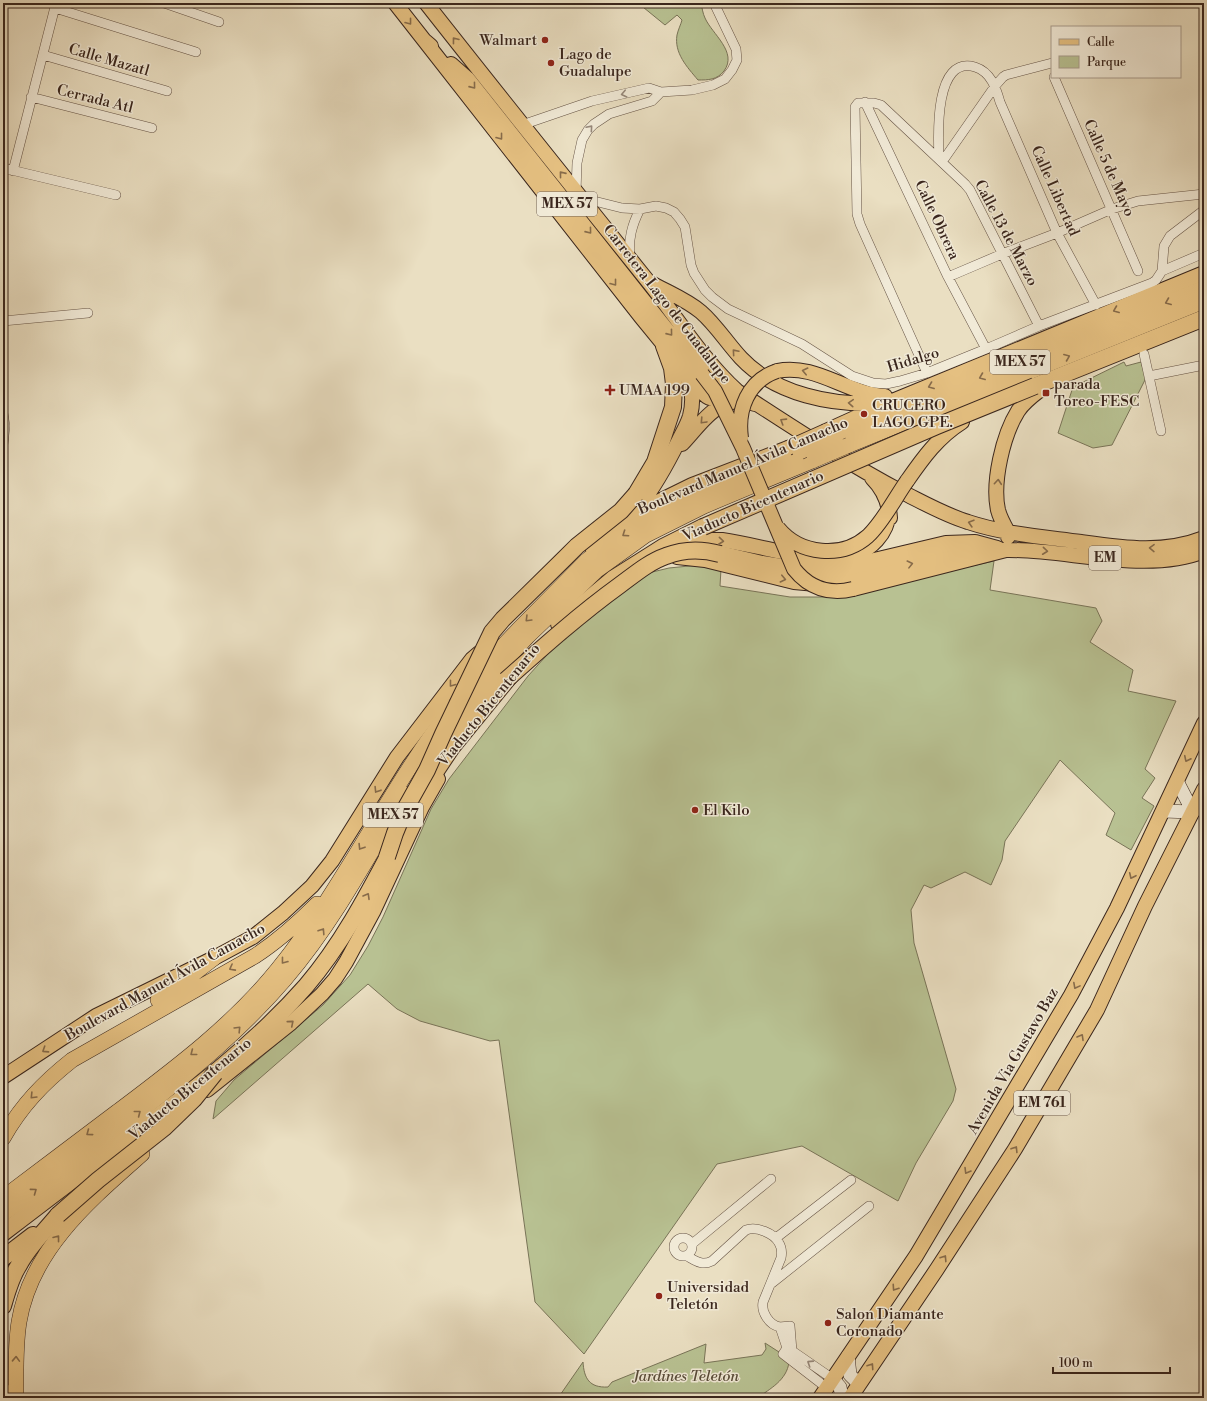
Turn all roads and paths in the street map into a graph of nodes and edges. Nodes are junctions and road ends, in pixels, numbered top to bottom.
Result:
1 (164, 3) edge
2 (395, 3) edge
3 (426, 3) edge
4 (55, 5) edge
5 (718, 6) edge
6 (219, 22) dead end
7 (424, 40) junction
8 (196, 52) dead end
9 (43, 55) junction
10 (1051, 67) edge
11 (1054, 78) edge
12 (996, 86) junction
13 (167, 91) dead end
14 (662, 92) junction
15 (31, 97) junction
16 (865, 102) junction
17 (522, 125) junction
18 (152, 128) dead end
19 (940, 160) junction
20 (3, 168) edge
21 (13, 171) junction
22 (1204, 194) edge
23 (116, 195) dead end
24 (579, 195) junction
25 (640, 209) junction
26 (1112, 209) junction
27 (1204, 210) edge
28 (1057, 233) junction
29 (1204, 253) edge
30 (1002, 254) junction
31 (630, 260) junction
32 (1138, 271) dead end
33 (1162, 271) junction
34 (1204, 273) edge
35 (948, 276) junction
36 (648, 281) junction
37 (1204, 288) edge
38 (1204, 301) edge
39 (1096, 306) junction
40 (88, 313) dead end
41 (1204, 318) edge
42 (3, 321) edge
43 (1204, 324) edge
44 (1039, 326) junction
45 (664, 346) junction
46 (986, 349) junction
47 (1144, 354) dead end
48 (1204, 365) edge
49 (682, 368) junction
50 (927, 373) junction
51 (1149, 376) junction
52 (724, 379) junction
53 (1038, 388) junction
54 (674, 390) junction
55 (909, 394) junction
56 (890, 402) junction
57 (762, 407) junction
58 (3, 413) edge
59 (962, 422) junction
60 (674, 431) junction
61 (1161, 431) dead end
62 (831, 434) junction
63 (3, 445) edge
64 (743, 448) junction
65 (794, 450) junction
66 (673, 452) junction
67 (657, 455) junction
68 (867, 466) junction
69 (637, 504) junction
70 (889, 513) junction
71 (776, 525) junction
72 (1008, 532) junction
73 (1204, 538) edge
74 (682, 541) junction
75 (1001, 549) junction
76 (1195, 550) edge
77 (1172, 553) junction
78 (648, 560) junction
79 (865, 562) junction
80 (506, 680) junction
81 (1204, 724) edge
82 (1176, 781) junction
83 (1204, 789) edge
84 (1163, 811) junction
85 (1193, 812) junction
86 (387, 857) junction
87 (338, 883) junction
88 (214, 958) junction
89 (72, 1060) junction
90 (27, 1062) junction
91 (3, 1066) edge
92 (215, 1073) junction
93 (3, 1077) edge
94 (206, 1090) junction
95 (3, 1138) edge
96 (771, 1179) dead end
97 (851, 1180) dead end
98 (3, 1198) edge
99 (869, 1206) dead end
100 (3, 1214) edge
101 (58, 1215) junction
102 (3, 1233) edge
103 (776, 1238) junction
104 (692, 1244) junction
105 (4, 1252) edge
106 (687, 1256) junction
107 (770, 1284) junction
108 (3, 1306) edge
109 (780, 1327) junction
110 (789, 1352) junction
111 (848, 1356) junction
112 (859, 1384) junction
113 (827, 1388) edge
114 (3, 1391) edge
115 (3, 1398) edge
116 (16, 1398) edge
117 (842, 1398) edge
118 (850, 1398) edge

1 - 6 street
2 -> 7 main road, Carretera Lago de Guadalupe / MEX 57
17 -> 3 main road, Carretera Lago de Guadalupe / MEX 57
4 - 8 street
4 - 9 street
5 - 14 street
7 -> 45 main road
7 -> 64 main road, Carretera Lago de Guadalupe / MEX 57, bridge
9 - 13 street, Calle Mazatl
9 - 15 street
10 - 12 street
11 - 26 street, Calle 5 de Mayo
12 - 19 street
12 - 19 street
12 - 28 street, Calle Libertad
14 -> 17 street
24 -> 14 street
15 - 18 street, Cerrada Atl
15 - 21 street
16 - 19 street, Calle 13 de Marzo
16 - 35 street, Calle Obrera
16 - 50 street
24 -> 17 main road, Carretera Lago de Guadalupe / MEX 57
19 - 30 street, Calle 13 de Marzo
20 - 21 street
21 - 23 street
22 - 26 street
24 - 25 street, Hidalgo
24 - 31 main road, Carretera Lago de Guadalupe / MEX 57
25 - 31 street
25 - 50 street, Hidalgo
26 - 28 street
26 - 32 street, Calle 5 de Mayo
27 - 33 street
28 - 30 street
28 - 39 street, Calle Libertad
29 - 33 street, Hidalgo
30 - 35 street
30 - 44 street, Calle 13 de Marzo
31 - 36 main road, Carretera Lago de Guadalupe / MEX 57
33 - 39 street, Hidalgo
34 -> 55 main road, Boulevard Manuel Ávila Camacho / MEX 57
35 - 46 street, Calle Obrera
36 - 52 main road, Carretera Lago de Guadalupe
56 -> 36 main road
37 -> 62 highway, MEX 57
100 -> 38 highway, Boulevard Manuel Ávila Camacho / MEX 57, bridge
39 - 44 street, Hidalgo
40 - 42 street
41 - 53 highway, Viaducto Bicentenario
43 - 53 main road, MEX 57
44 - 46 street, Hidalgo
45 - 49 main road
45 - 54 highway
46 - 50 street, Hidalgo
47 - 51 street
48 - 51 street
49 - 52 main road
49 - 66 main road
51 - 61 street
52 - 57 main road, Carretera Lago de Guadalupe
53 - 59 main road, MEX 57
72 -> 53 main road
53 - 80 highway, Viaducto Bicentenario, bridge
54 - 60 main road
54 - 67 highway
55 - 56 main road, Boulevard Manuel Ávila Camacho / MEX 57
55 -> 64 main road, bridge
56 - 62 main road, Boulevard Manuel Ávila Camacho
57 -> 66 main road
68 -> 57 main road, Carretera Lago de Guadalupe
58 - 63 street
59 - 68 main road
59 - 71 main road, bridge
60 - 67 highway
60 - 69 main road
62 - 65 highway, MEX 57, bridge
64 - 71 main road, Carretera Lago de Guadalupe / MEX 57, bridge
65 - 69 main road, Boulevard Manuel Ávila Camacho
65 -> 87 highway, Boulevard Manuel Ávila Camacho / MEX 57
66 - 69 main road
67 - 69 highway
68 - 70 main road
72 -> 68 main road, Carretera Lago de Guadalupe
68 - 74 main road
69 - 86 highway, bridge
69 -> 88 main road, Boulevard Manuel Ávila Camacho
74 -> 70 main road
70 - 79 main road
71 - 75 main road, Carretera Lago de Guadalupe, bridge
72 - 75 main road
77 -> 72 main road, Carretera Lago de Guadalupe / EM
73 - 76 main road, Carretera Lago de Guadalupe / EM
74 - 78 main road
75 -> 77 main road, Carretera Lago de Guadalupe / EM
78 -> 75 main road
75 - 79 highway
76 - 77 main road, Carretera Lago de Guadalupe / EM
94 -> 78 main road
79 - 80 highway, bridge
80 - 86 highway, Viaducto Bicentenario, bridge
81 -> 82 main road, Avenida Via Gustavo Baz
82 - 84 main road, Avenida Via Gustavo Baz
82 - 85 main road
83 - 85 main road, EM 761
84 - 85 main road
84 -> 111 main road, Avenida Via Gustavo Baz
112 -> 85 main road, EM 761
92 -> 86 highway, Viaducto Bicentenario
87 -> 89 highway, MEX 57
87 -> 98 highway, Boulevard Manuel Ávila Camacho / MEX 57
88 - 89 highway
88 -> 90 main road, Boulevard Manuel Ávila Camacho
89 -> 95 highway, MEX 57
90 - 91 main road
90 - 93 main road, Boulevard Manuel Ávila Camacho
92 - 101 highway, bridge
92 - 102 highway, Viaducto Bicentenario, bridge
94 - 105 main road
116 -> 94 highway
96 - 104 street
97 - 103 street
99 - 107 street
101 - 105 highway
101 - 108 highway
103 - 106 street
103 - 107 street
104 - 106 street
104 - 106 street
107 - 109 street
109 - 110 street
109 - 110 street
110 - 113 street
111 - 112 main road
111 - 113 main road, Avenida Via Gustavo Baz
112 - 118 main road, EM 761
113 - 117 main road
114 - 115 highway

